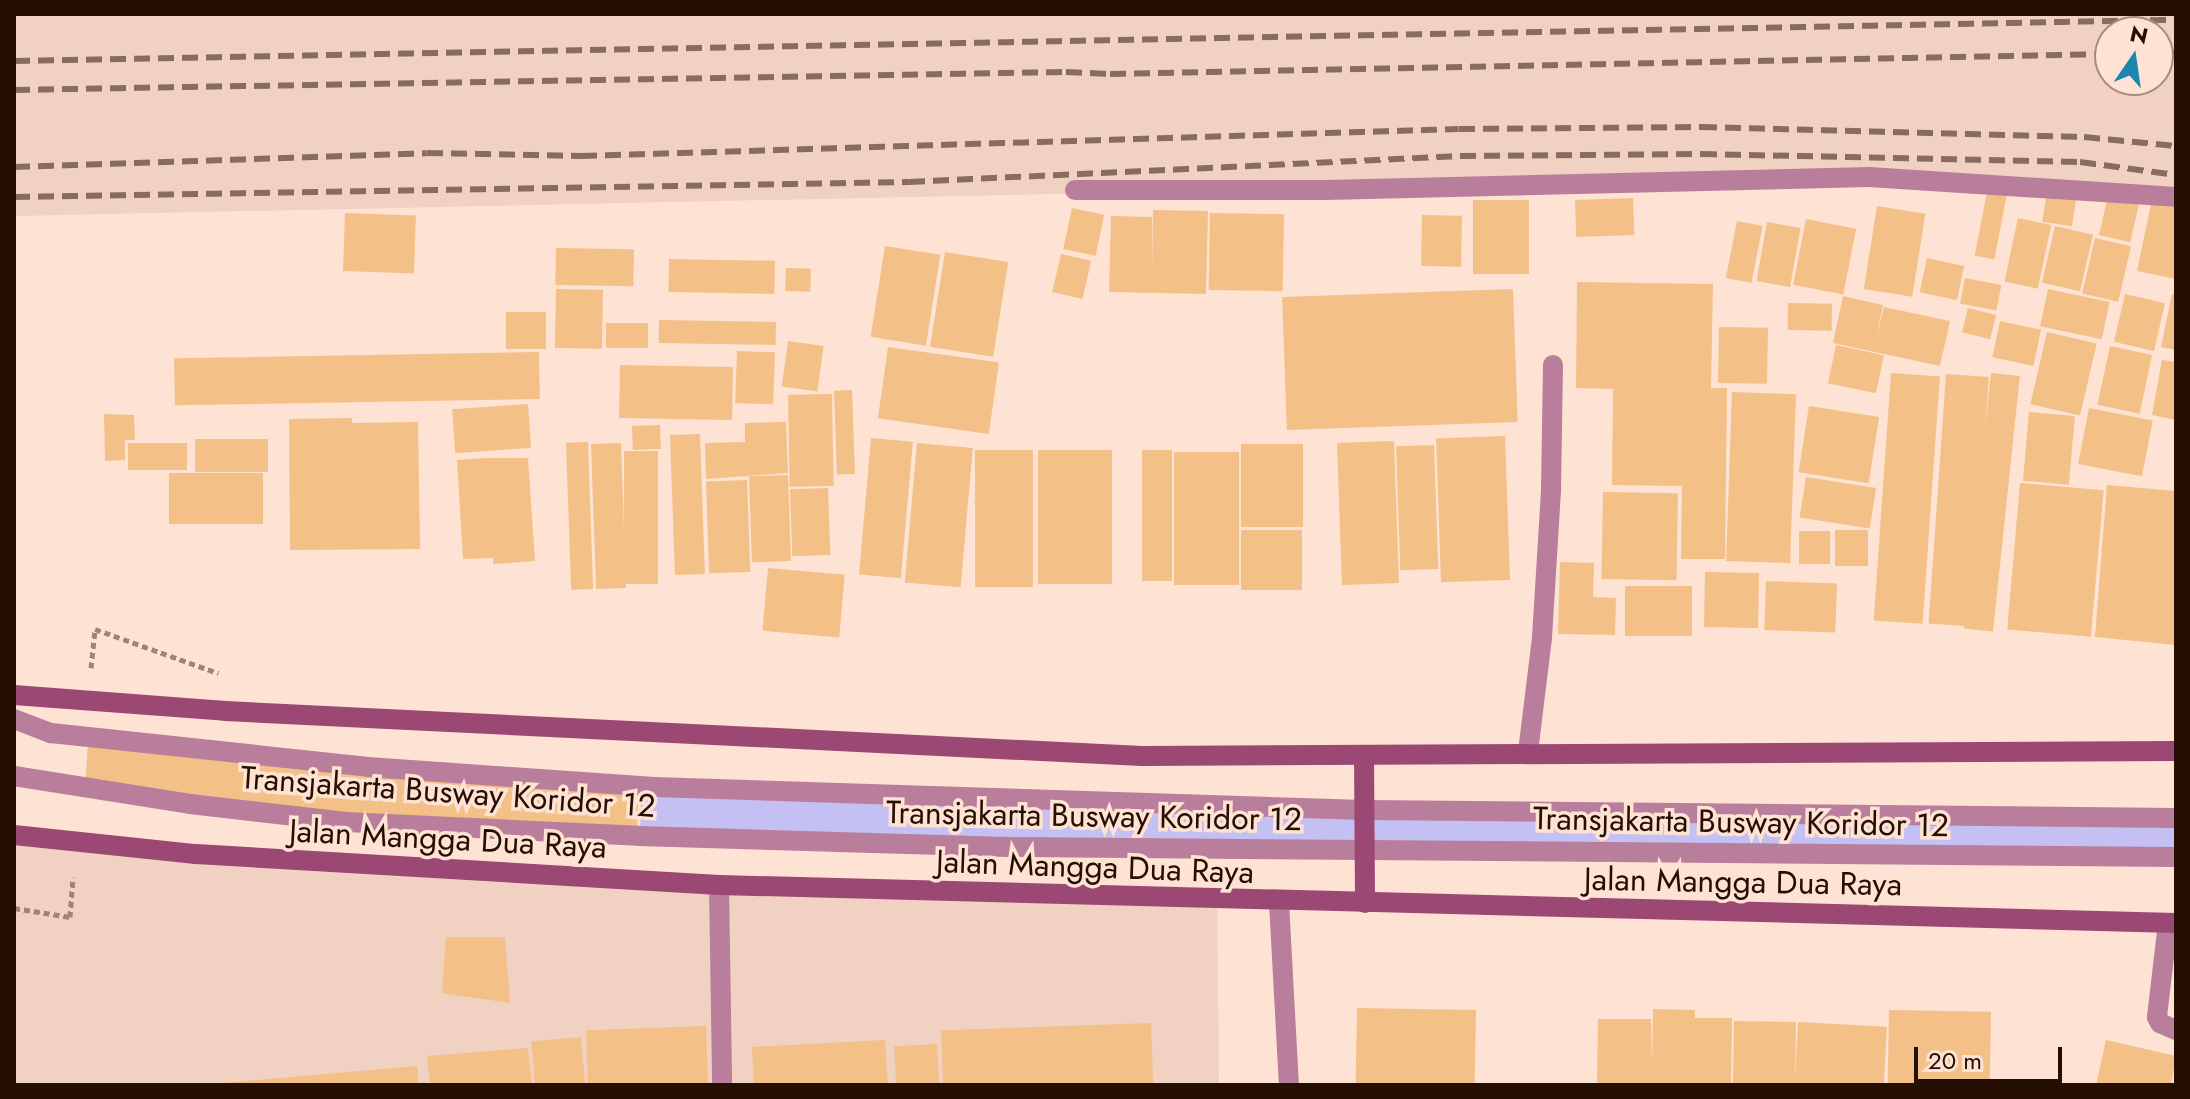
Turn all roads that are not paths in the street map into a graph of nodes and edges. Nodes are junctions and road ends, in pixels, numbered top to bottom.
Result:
1 (1075, 190) dead end
2 (2176, 197) edge
3 (1553, 365) dead end
4 (14, 695) edge
5 (14, 719) edge
6 (2176, 751) edge
7 (1528, 752) junction
8 (1364, 755) junction
9 (14, 776) edge
10 (1364, 810) junction
11 (2176, 818) edge
12 (14, 835) edge
13 (1365, 849) junction
14 (2176, 857) edge
15 (719, 885) junction
16 (1279, 902) junction
17 (1365, 903) junction
18 (2172, 923) edge
19 (2176, 1030) edge
20 (722, 1085) edge
21 (1289, 1085) edge

1 - 2 street
3 - 7 street
4 - 8 main road
5 - 10 street
6 - 7 main road
7 - 8 main road
8 - 10 main road
9 - 13 street, Transjakarta Busway Koridor 12
10 - 11 street
10 - 13 main road
12 - 15 main road, Jalan Mangga Dua Raya
13 - 14 street, Transjakarta Busway Koridor 12
13 - 17 main road
15 - 16 main road, Jalan Mangga Dua Raya
15 - 20 street
16 - 17 main road, Jalan Mangga Dua Raya
16 - 21 street
17 - 18 main road, Jalan Mangga Dua Raya
18 - 19 street

